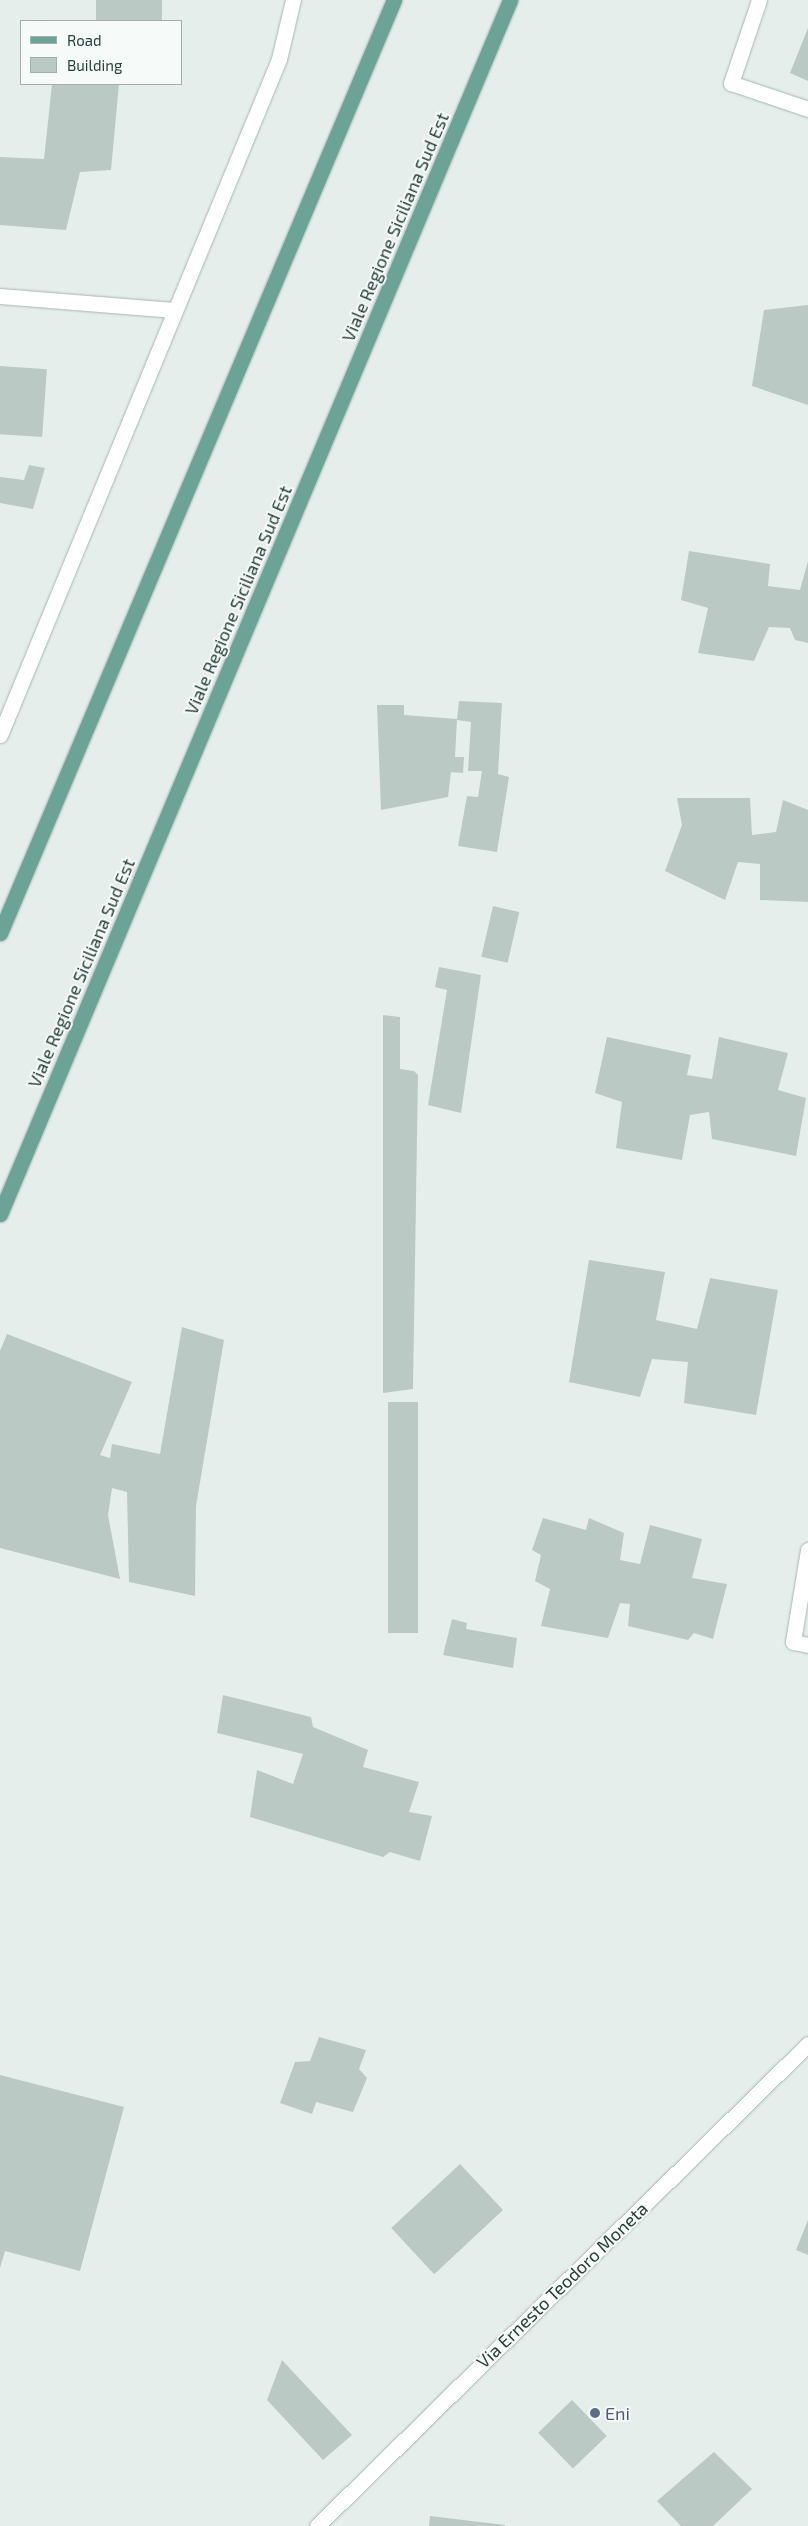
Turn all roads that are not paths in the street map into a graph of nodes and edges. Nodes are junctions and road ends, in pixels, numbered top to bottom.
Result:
1 (293, 0) edge
2 (394, 0) edge
3 (510, 0) edge
4 (759, 0) edge
5 (808, 109) edge
6 (0, 296) edge
7 (173, 310) junction
8 (0, 735) edge
9 (0, 934) edge
10 (0, 1214) edge
11 (808, 1550) edge
12 (808, 1645) edge
13 (808, 2044) edge
14 (317, 2526) edge

1 - 7 street
2 - 9 main road
3 - 10 main road, Viale Regione Siciliana Sud Est
4 - 5 street
6 - 7 street
7 - 8 street
11 - 12 street
13 - 14 street, Via Ernesto Teodoro Moneta

